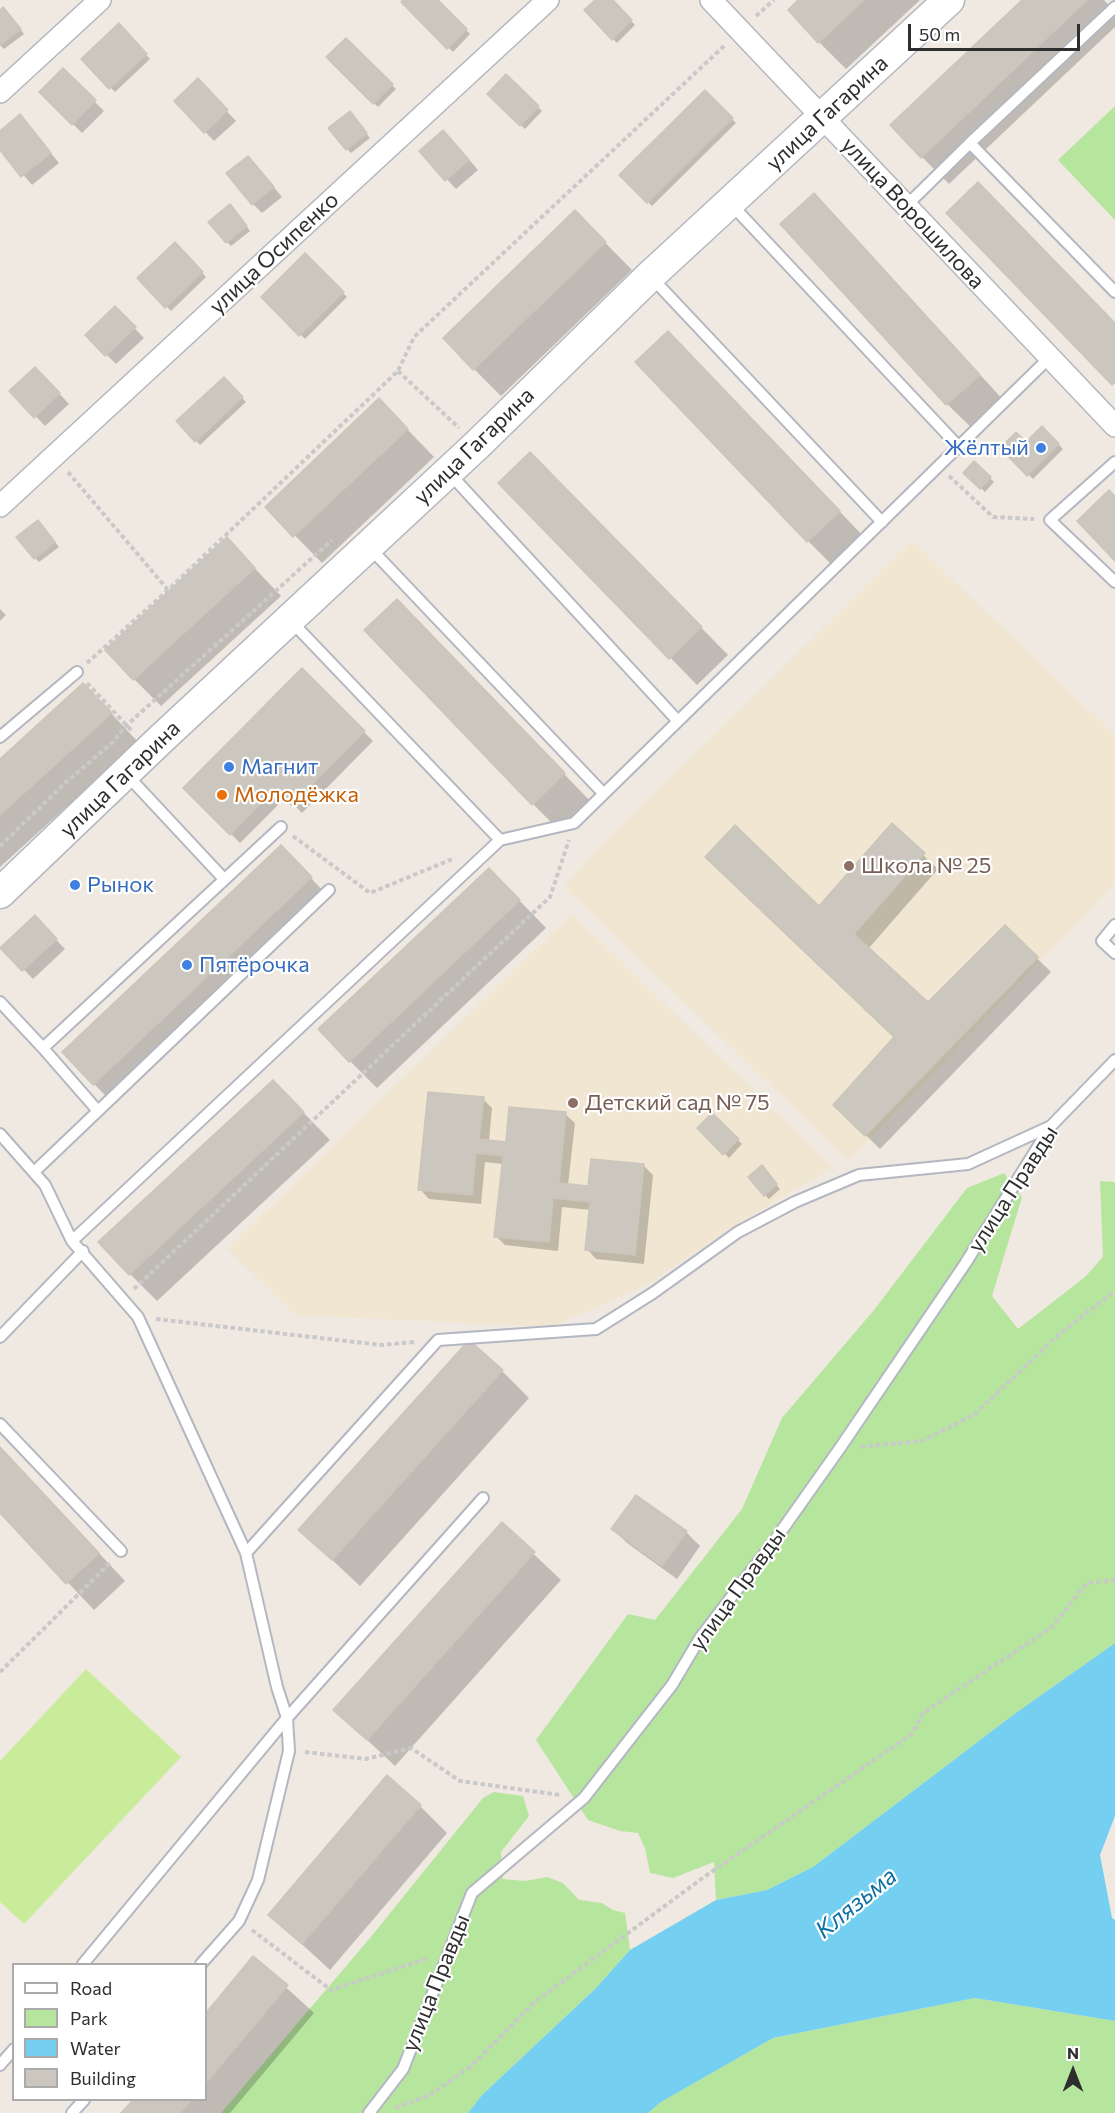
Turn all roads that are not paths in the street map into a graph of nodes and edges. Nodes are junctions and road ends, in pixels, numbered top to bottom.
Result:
1 (100, 0) edge
2 (548, 0) edge
3 (711, 0) edge
4 (949, 0) edge
5 (1115, 7) edge
6 (0, 92) edge
7 (823, 117) junction
8 (970, 143) junction
9 (730, 203) junction
10 (906, 206) junction
11 (650, 276) junction
12 (1115, 292) edge
13 (1049, 358) junction
14 (1114, 423) edge
15 (959, 447) junction
16 (1115, 462) edge
17 (448, 471) junction
18 (0, 506) edge
19 (882, 522) junction
20 (369, 546) junction
21 (1115, 582) edge
22 (288, 619) junction
23 (77, 672) road end
24 (678, 720) junction
25 (0, 737) edge
26 (125, 773) junction
27 (603, 793) junction
28 (280, 826) road end
29 (500, 840) junction
30 (224, 879) junction
31 (329, 890) dead end
32 (0, 893) edge
33 (1115, 925) edge
34 (1115, 952) edge
35 (0, 1002) edge
36 (43, 1048) junction
37 (1115, 1060) edge
38 (98, 1111) junction
39 (1051, 1126) junction
40 (0, 1134) edge
41 (34, 1172) junction
42 (72, 1241) junction
43 (83, 1251) junction
44 (0, 1337) edge
45 (0, 1424) edge
46 (483, 1498) dead end
47 (121, 1551) road end
48 (246, 1553) junction
49 (287, 1718) junction
50 (85, 1963) edge
51 (203, 1963) edge
52 (12, 2051) edge
53 (0, 2065) edge
54 (83, 2101) edge
55 (72, 2113) edge
56 (369, 2113) edge

1 - 6 street
2 - 18 street, улица Осипенко
3 - 7 street, улица Ворошилова
4 - 7 main road, улица Гагарина
5 - 8 lane
7 - 9 main road, улица Гагарина
7 - 10 street, улица Ворошилова
8 - 10 lane
8 - 12 lane
9 - 11 main road, улица Гагарина
9 - 15 lane
10 - 13 street, улица Ворошилова
11 - 17 main road, улица Гагарина
11 - 19 lane
13 - 14 street, улица Ворошилова
13 - 15 lane
15 - 19 lane
16 - 21 lane
17 - 20 main road, улица Гагарина
17 - 24 lane
19 - 24 lane
20 - 22 main road, улица Гагарина
20 - 27 lane
22 - 26 main road, улица Гагарина
22 - 29 lane
23 - 25 lane
24 - 27 lane
26 - 30 lane
26 - 32 main road, улица Гагарина
27 - 29 lane
28 - 30 lane
29 - 42 lane
30 - 36 lane
31 - 38 lane
33 - 34 lane
35 - 36 lane
36 - 38 lane
37 - 39 lane, улица Правды
38 - 41 lane
39 - 48 lane
39 - 56 lane, улица Правды
40 - 41 lane
41 - 42 lane
42 - 43 lane
43 - 44 lane
43 - 48 lane
45 - 47 lane
46 - 49 lane
48 - 49 lane
49 - 50 lane
49 - 51 lane
52 - 53 lane
54 - 55 lane

